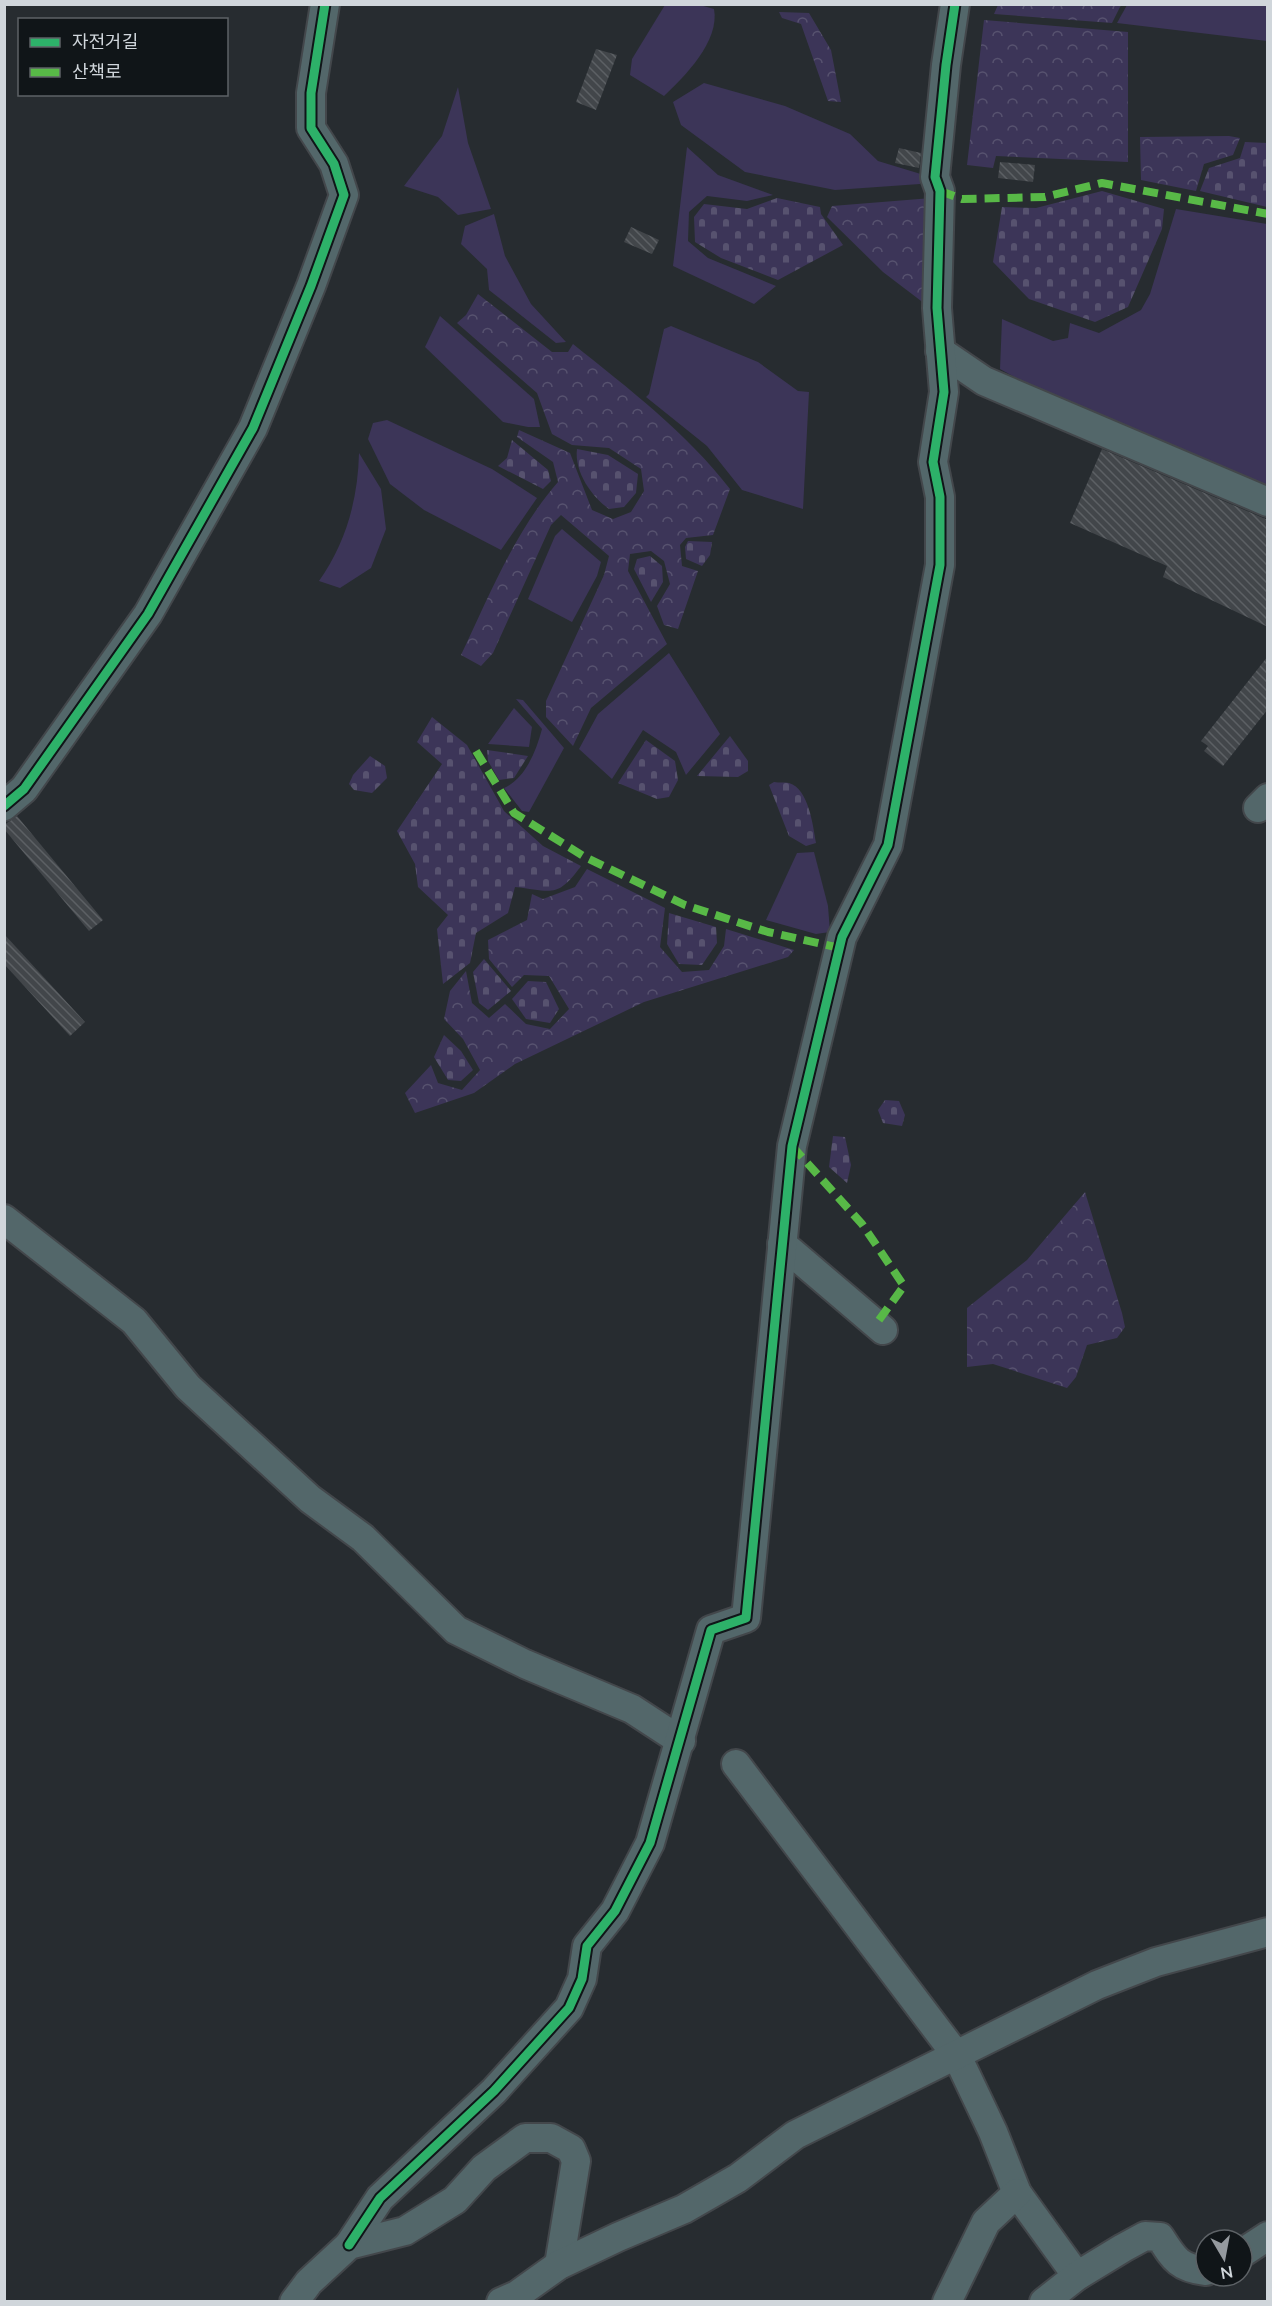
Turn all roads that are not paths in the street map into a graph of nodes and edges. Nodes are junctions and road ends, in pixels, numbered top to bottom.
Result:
1 (325, 4) edge
2 (955, 4) edge
3 (940, 351) junction
4 (1268, 502) edge
5 (4, 806) edge
6 (4, 1220) edge
7 (782, 1244) junction
8 (883, 1330) dead end
9 (681, 1741) junction
10 (736, 1764) dead end
11 (1268, 1932) edge
12 (957, 2056) junction
13 (1017, 2193) junction
14 (1268, 2236) edge
15 (349, 2245) junction
16 (1254, 2245) edge
17 (559, 2265) junction
18 (1194, 2270) edge
19 (1077, 2276) junction
20 (511, 2299) edge
21 (294, 2301) edge
22 (946, 2301) edge
23 (1044, 2301) edge

1 - 5 street
2 - 3 street
3 - 4 street
3 - 7 street
6 - 9 street
7 - 8 street
7 - 9 street
9 - 15 street
10 - 12 street
11 - 12 street
12 - 13 street
12 - 17 street
13 - 19 street
13 - 22 street
14 - 16 street
15 - 17 street
15 - 21 street
17 - 20 street
18 - 19 street
19 - 23 street

